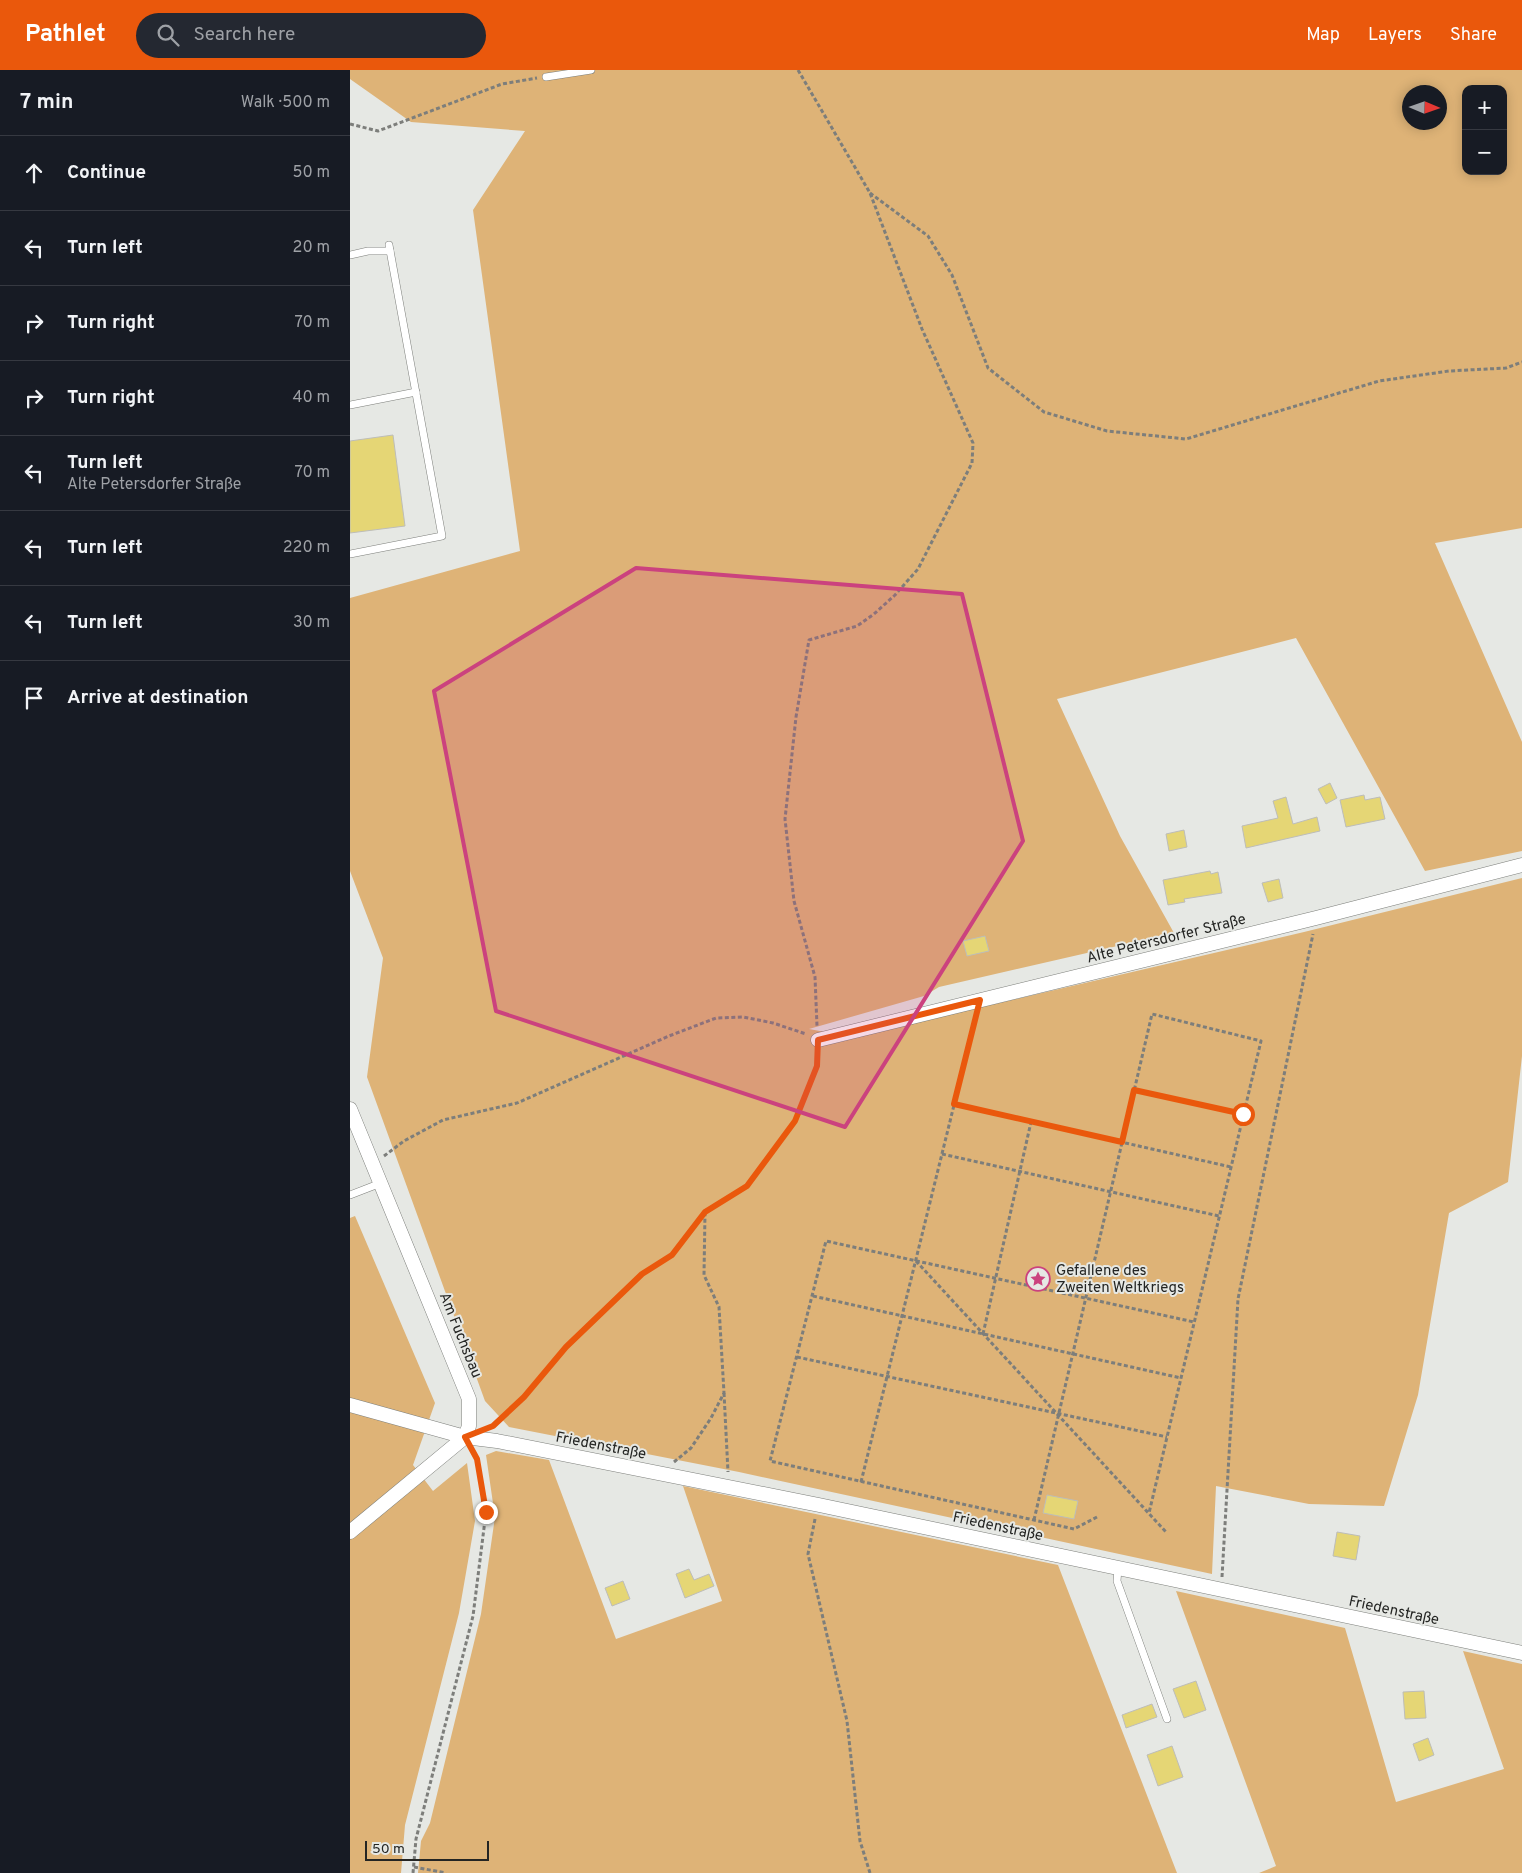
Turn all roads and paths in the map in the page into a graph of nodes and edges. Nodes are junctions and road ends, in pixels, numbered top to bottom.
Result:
1 (590, 70) edge
2 (798, 70) edge
3 (546, 77) joint
4 (350, 124) edge
5 (870, 192) junction
6 (350, 255) edge
7 (1522, 362) edge
8 (416, 392) junction
9 (350, 405) edge
10 (350, 554) edge
11 (1522, 865) edge
12 (1316, 918) junction
13 (980, 1000) junction
14 (818, 1040) junction
15 (1134, 1090) junction
16 (954, 1104) junction
17 (350, 1109) edge
18 (1243, 1114) junction
19 (1031, 1122) junction
20 (1122, 1142) junction
21 (942, 1154) junction
22 (373, 1164) junction
23 (1231, 1167) junction
24 (1020, 1171) junction
25 (381, 1183) junction
26 (1110, 1192) junction
27 (350, 1195) edge
28 (705, 1212) junction
29 (1219, 1216) junction
30 (916, 1260) junction
31 (996, 1278) junction
32 (813, 1296) junction
33 (1085, 1298) junction
34 (902, 1316) junction
35 (1194, 1322) junction
36 (983, 1334) junction
37 (1072, 1354) junction
38 (797, 1357) junction
39 (887, 1376) junction
40 (1181, 1378) junction
41 (724, 1393) junction
42 (350, 1405) edge
43 (1058, 1414) junction
44 (493, 1426) dead end
45 (465, 1437) junction
46 (1167, 1437) junction
47 (660, 1473) junction
48 (861, 1482) junction
49 (728, 1487) junction
50 (819, 1505) junction
51 (1149, 1513) junction
52 (1097, 1517) dead end
53 (1034, 1520) junction
54 (350, 1532) edge
55 (1166, 1532) dead end
56 (1118, 1568) junction
57 (1221, 1590) junction
58 (1522, 1654) edge
59 (1167, 1719) dead end
60 (414, 1867) junction
61 (414, 1873) edge
62 (446, 1873) edge
63 (870, 1873) edge

1 - 3 lane
2 - 5 path
3 - 4 path
5 - 7 path
5 - 14 path
6 - 8 lane
8 - 9 lane
8 - 10 lane
11 - 12 street, Alte Petersdorfer Straße
12 - 13 street, Alte Petersdorfer Straße
12 - 57 path
13 - 14 street, Alte Petersdorfer Straße
13 - 16 path
14 - 22 path
14 - 28 path
15 - 18 path
15 - 18 path
15 - 20 path
16 - 19 path
16 - 21 path
17 - 22 street, Am Fuchsbau
18 - 23 path
19 - 20 path
19 - 24 path
20 - 23 path
20 - 26 path
21 - 24 path
21 - 30 path
22 - 25 street, Am Fuchsbau
23 - 29 path
24 - 26 path
24 - 31 path
25 - 27 lane
25 - 45 street, Am Fuchsbau
26 - 29 path
26 - 33 path
28 - 41 path
28 - 44 path
29 - 35 path
30 - 31 path
30 - 32 path
30 - 34 path
30 - 36 path
31 - 33 path
31 - 36 path
32 - 34 path
32 - 38 path
33 - 35 path
33 - 37 path
34 - 36 path
34 - 39 path
35 - 40 path
36 - 37 path
36 - 43 path
37 - 40 path
37 - 43 path
38 - 39 path
38 - 48 path
39 - 43 path
39 - 48 path
40 - 46 path
41 - 47 path
41 - 49 path
42 - 45 street, Friedenstraße
43 - 46 path
43 - 51 path
43 - 53 path
45 - 47 street, Friedenstraße
45 - 54 street
45 - 60 path
46 - 51 path
47 - 49 street, Friedenstraße
48 - 53 path
49 - 50 street, Friedenstraße
50 - 56 street, Friedenstraße
50 - 63 path
51 - 55 path
52 - 53 path
56 - 57 street, Friedenstraße
56 - 59 lane
57 - 58 street, Friedenstraße
60 - 61 path
60 - 62 path

